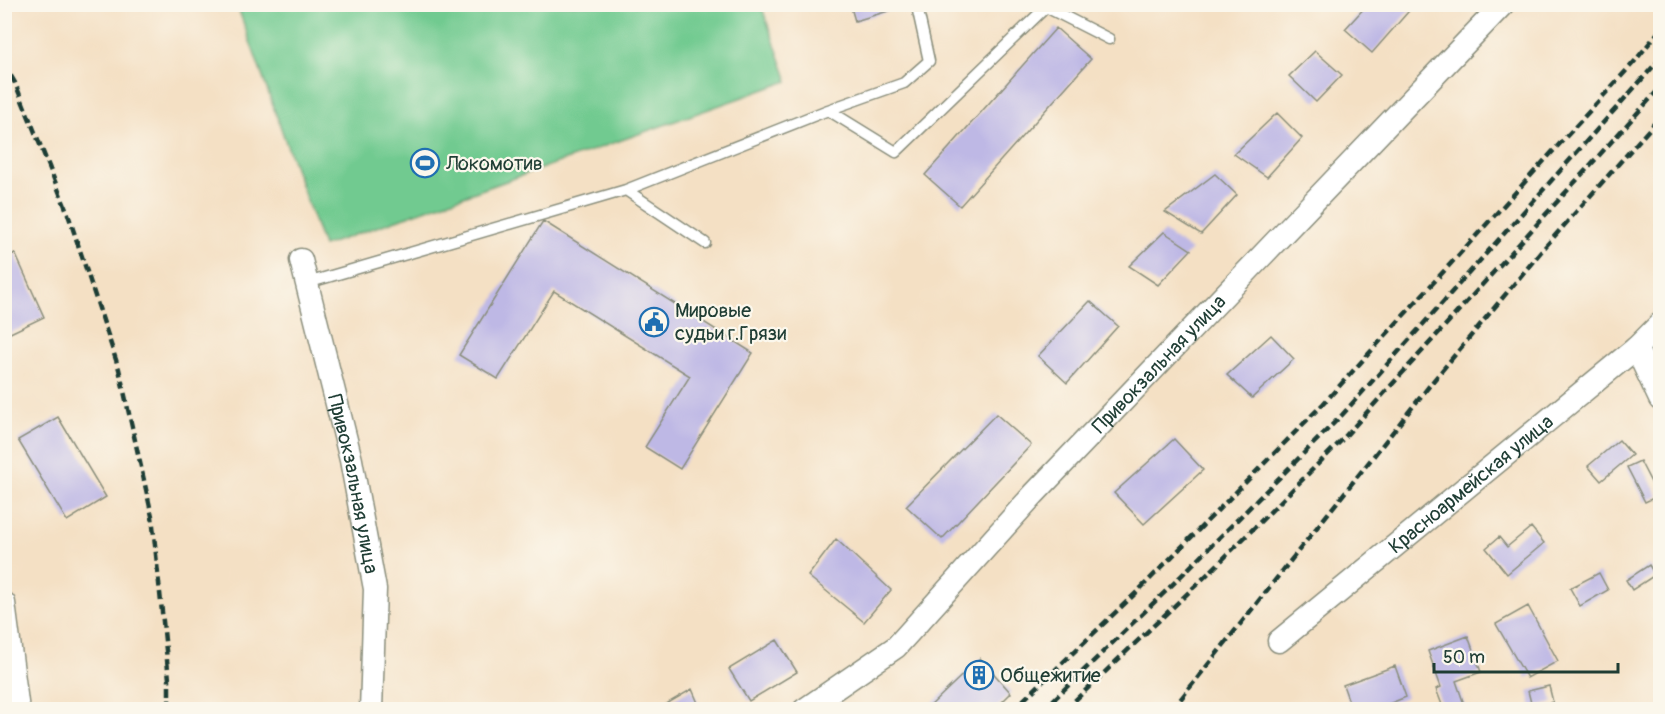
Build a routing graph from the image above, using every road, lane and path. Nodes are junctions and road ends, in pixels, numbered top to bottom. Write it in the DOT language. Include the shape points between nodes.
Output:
graph roads {
  1 [pos="915,4"];
  2 [pos="1503,4"];
  3 [pos="1109,39"];
  4 [pos="828,110"];
  5 [pos="626,190"];
  6 [pos="705,243"];
  7 [pos="301,260"];
  8 [pos="307,283"];
  9 [pos="1660,324"];
  10 [pos="1636,348"];
  11 [pos="1660,399"];
  12 [pos="4,603"];
  13 [pos="1280,641"];
  14 [pos="18,710"];
  15 [pos="371,710"];
  16 [pos="804,710"];
  1 -- 4 [label="lane" via="929,62 904,82"];
  2 -- 16 [label="street, Привокзальная улица" via="1034,494 896,647"];
  3 -- 4 [label="lane" via="1046,7 896,152"];
  4 -- 5 [label="lane"];
  5 -- 6 [label="lane"];
  5 -- 8 [label="lane"];
  7 -- 8 [label="street, Привокзальная улица"];
  8 -- 15 [label="street, Привокзальная улица" via="351,460 375,589"];
  9 -- 10 [label="street, Красноармейская улица"];
  10 -- 11 [label="street"];
  10 -- 13 [label="street, Красноармейская улица"];
  12 -- 14 [label="street"];
}
